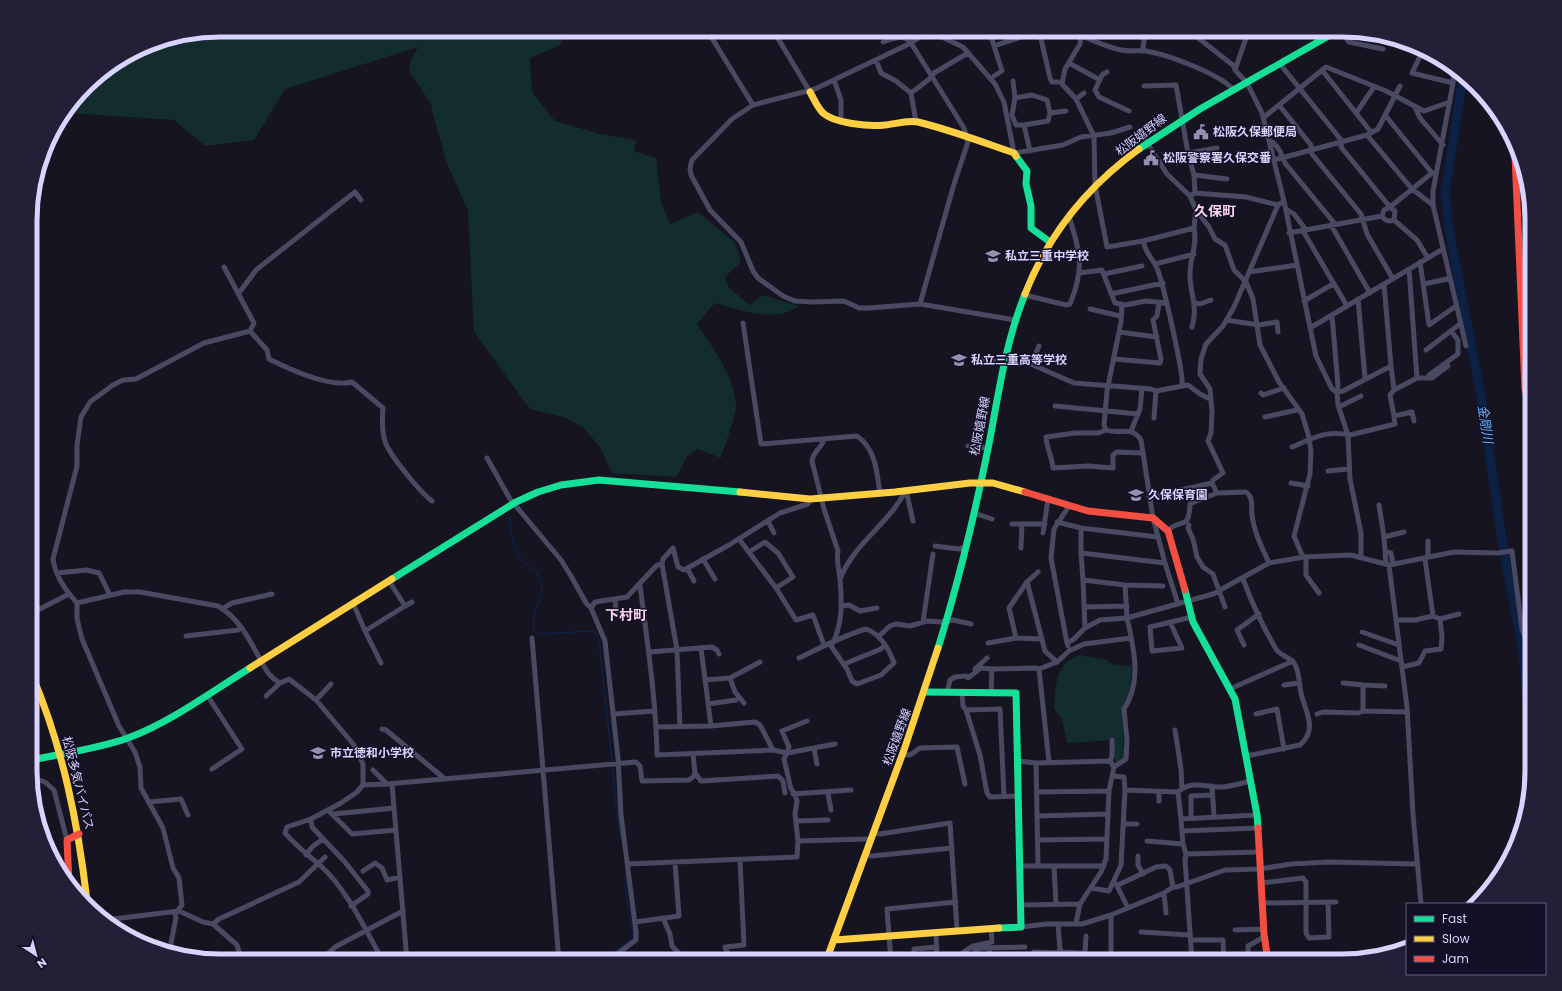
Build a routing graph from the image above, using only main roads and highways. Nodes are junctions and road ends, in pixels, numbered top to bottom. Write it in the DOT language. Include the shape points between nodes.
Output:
graph roads {
  1 [pos="1327,37"];
  2 [pos="810,92"];
  3 [pos="1515,162"];
  4 [pos="1050,242"];
  5 [pos="1525,368"];
  6 [pos="980,483"];
  7 [pos="37,686"];
  8 [pos="925,692"];
  9 [pos="61,754"];
  10 [pos="37,759"];
  11 [pos="79,834"];
  12 [pos="69,873"];
  13 [pos="86,895"];
  14 [pos="834,940"];
  15 [pos="829,954"];
  16 [pos="1267,954"];
  1 -- 4 [label="main road, 松阪嬉野線" via="1181,118 1146,142 1096,185"];
  2 -- 4 [label="main road" via="824,114 840,121 864,125 916,122 967,136 1014,153 1027,170 1026,184 1032,206 1031,228"];
  3 -- 5 [label="main road"];
  4 -- 6 [label="main road, 松阪嬉野線" via="1015,320 1003,363"];
  6 -- 8 [label="main road, 松阪嬉野線" via="947,621"];
  6 -- 9 [label="main road" via="821,498 599,480 563,484 529,495 514,503 168,719 128,738"];
  6 -- 16 [label="main road" via="1014,488 1088,510 1153,518 1168,531 1192,617 1235,699 1257,815"];
  7 -- 9 [label="main road, 松阪多気バイパス"];
  8 -- 14 [label="main road, 松阪嬉野線"];
  8 -- 14 [label="main road" via="1016,693 1021,927"];
  9 -- 10 [label="main road"];
  9 -- 11 [label="main road, 松阪多気バイパス"];
  11 -- 12 [label="main road" via="67,840"];
  11 -- 13 [label="main road, 松阪多気バイパス"];
  14 -- 15 [label="main road, 松阪嬉野線"];
}
